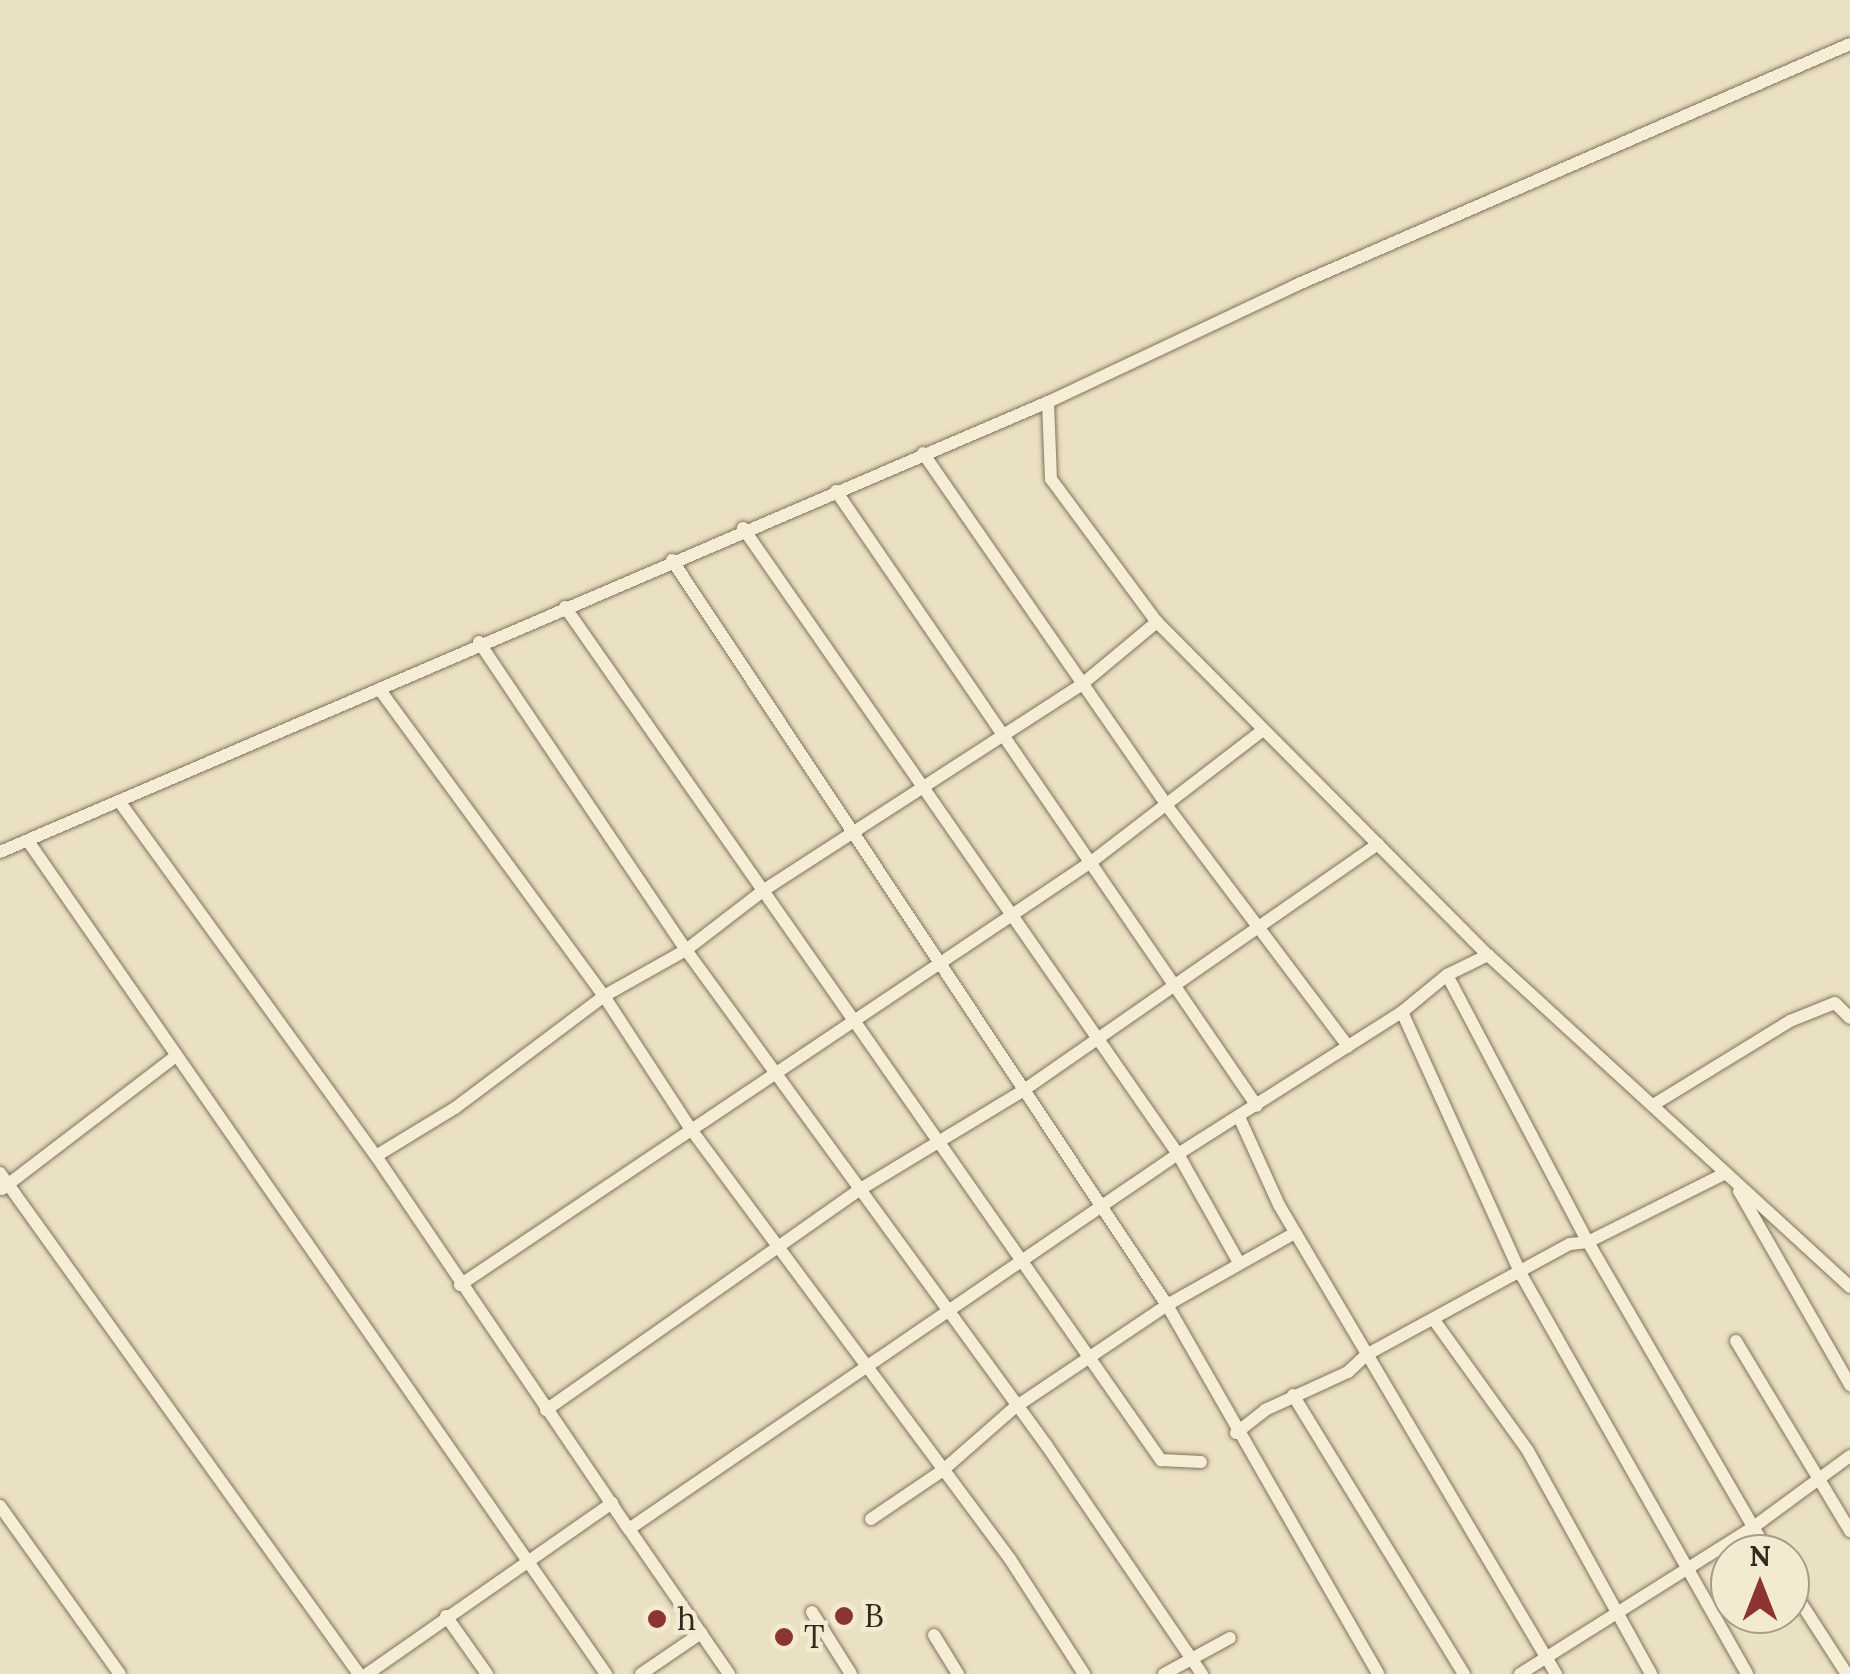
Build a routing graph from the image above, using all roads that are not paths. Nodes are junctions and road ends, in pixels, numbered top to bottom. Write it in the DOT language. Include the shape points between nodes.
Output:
graph roads {
  1 [pos="1850,44"];
  2 [pos="1048,402"];
  3 [pos="923,453"];
  4 [pos="836,492"];
  5 [pos="744,528"];
  6 [pos="672,560"];
  7 [pos="565,606"];
  8 [pos="1157,622"];
  9 [pos="479,642"];
  10 [pos="1081,684"];
  11 [pos="380,690"];
  12 [pos="1263,730"];
  13 [pos="1001,734"];
  14 [pos="924,788"];
  15 [pos="120,801"];
  16 [pos="1166,806"];
  17 [pos="857,830"];
  18 [pos="28,841"];
  19 [pos="1378,844"];
  20 [pos="0,852"];
  21 [pos="1090,862"];
  22 [pos="764,890"];
  23 [pos="1008,913"];
  24 [pos="1259,930"];
  25 [pos="686,950"];
  26 [pos="1488,955"];
  27 [pos="939,961"];
  28 [pos="1446,975"];
  29 [pos="1178,985"];
  30 [pos="604,996"];
  31 [pos="1402,1012"];
  32 [pos="854,1018"];
  33 [pos="1850,1018"];
  34 [pos="1098,1040"];
  35 [pos="1348,1046"];
  36 [pos="176,1056"];
  37 [pos="776,1074"];
  38 [pos="1024,1090"];
  39 [pos="1653,1105"];
  40 [pos="1257,1106"];
  41 [pos="1240,1118"];
  42 [pos="690,1128"];
  43 [pos="938,1140"];
  44 [pos="1178,1154"];
  45 [pos="376,1156"];
  46 [pos="0,1173"];
  47 [pos="1730,1176"];
  48 [pos="4,1188"];
  49 [pos="859,1190"];
  50 [pos="1104,1207"];
  51 [pos="1295,1233"];
  52 [pos="1588,1242"];
  53 [pos="781,1249"];
  54 [pos="1238,1261"];
  55 [pos="1022,1263"];
  56 [pos="1522,1276"];
  57 [pos="460,1285"];
  58 [pos="1850,1287"];
  59 [pos="1166,1305"];
  60 [pos="946,1314"];
  61 [pos="1434,1320"];
  62 [pos="1736,1341"];
  63 [pos="1366,1355"];
  64 [pos="1093,1361"];
  65 [pos="868,1368"];
  66 [pos="1850,1385"];
  67 [pos="1294,1395"];
  68 [pos="1014,1408"];
  69 [pos="546,1410"];
  70 [pos="1236,1433"];
  71 [pos="1850,1456"];
  72 [pos="1200,1462"];
  73 [pos="942,1471"];
  74 [pos="1818,1480"];
  75 [pos="612,1503"];
  76 [pos="0,1506"];
  77 [pos="871,1519"];
  78 [pos="629,1528"];
  79 [pos="1752,1528"];
  80 [pos="1850,1531"];
  81 [pos="1756,1534"];
  82 [pos="524,1561"];
  83 [pos="1691,1565"];
  84 [pos="1618,1610"];
  85 [pos="812,1612"];
  86 [pos="446,1616"];
  87 [pos="1810,1616"];
  88 [pos="702,1634"];
  89 [pos="934,1634"];
  90 [pos="1230,1638"];
  91 [pos="1546,1658"];
  92 [pos="1192,1660"];
  93 [pos="120,1674"];
  94 [pos="363,1674"];
  95 [pos="487,1674"];
  96 [pos="606,1674"];
  97 [pos="642,1674"];
  98 [pos="729,1674"];
  99 [pos="851,1674"];
  100 [pos="958,1674"];
  101 [pos="1084,1674"];
  102 [pos="1164,1674"];
  103 [pos="1202,1674"];
  104 [pos="1378,1674"];
  105 [pos="1464,1674"];
  106 [pos="1520,1674"];
  107 [pos="1556,1674"];
  108 [pos="1651,1674"];
  109 [pos="1748,1674"];
  110 [pos="1848,1674"];
  1 -- 2 [label="street" via="1294,286"];
  2 -- 3 [label="street"];
  2 -- 8 [label="street" via="1051,478"];
  3 -- 4 [label="street"];
  3 -- 10 [label="street"];
  4 -- 5 [label="street"];
  4 -- 13 [label="street"];
  5 -- 6 [label="street"];
  5 -- 14 [label="street"];
  6 -- 7 [label="street"];
  6 -- 17 [label="street"];
  7 -- 9 [label="street"];
  7 -- 22 [label="street"];
  8 -- 10 [label="street"];
  8 -- 12 [label="street"];
  9 -- 11 [label="street"];
  9 -- 25 [label="street"];
  10 -- 13 [label="street"];
  10 -- 16 [label="street"];
  11 -- 15 [label="street"];
  11 -- 30 [label="street"];
  12 -- 16 [label="street"];
  12 -- 19 [label="street"];
  13 -- 14 [label="street"];
  13 -- 21 [label="street"];
  14 -- 17 [label="street"];
  14 -- 23 [label="street"];
  15 -- 18 [label="street"];
  15 -- 45 [label="street"];
  16 -- 21 [label="street"];
  16 -- 24 [label="street"];
  17 -- 22 [label="street"];
  17 -- 27 [label="street"];
  18 -- 20 [label="street"];
  18 -- 36 [label="street"];
  19 -- 24 [label="street"];
  19 -- 26 [label="street"];
  21 -- 23 [label="street"];
  21 -- 29 [label="street"];
  22 -- 25 [label="street"];
  22 -- 32 [label="street"];
  23 -- 27 [label="street"];
  23 -- 34 [label="street"];
  24 -- 29 [label="street"];
  24 -- 35 [label="street"];
  25 -- 30 [label="street"];
  25 -- 37 [label="street"];
  26 -- 28 [label="street"];
  26 -- 39 [label="street"];
  27 -- 32 [label="street"];
  27 -- 38 [label="street"];
  28 -- 31 [label="street"];
  28 -- 52 [label="street"];
  29 -- 34 [label="street"];
  29 -- 40 [label="street"];
  30 -- 42 [label="street"];
  30 -- 45 [label="street" via="486,1086"];
  31 -- 35 [label="street"];
  31 -- 56 [label="street"];
  32 -- 37 [label="street"];
  32 -- 43 [label="street"];
  33 -- 39 [label="street" via="1835,1003 1790,1021"];
  34 -- 38 [label="street"];
  34 -- 44 [label="street"];
  35 -- 40 [label="street"];
  36 -- 48 [label="street"];
  36 -- 82 [label="street"];
  37 -- 42 [label="street"];
  37 -- 49 [label="street"];
  38 -- 43 [label="street"];
  38 -- 50 [label="street"];
  39 -- 47 [label="street"];
  40 -- 41 [label="street"];
  41 -- 44 [label="street"];
  41 -- 51 [label="street"];
  42 -- 53 [label="street"];
  42 -- 57 [label="street"];
  43 -- 49 [label="street"];
  43 -- 55 [label="street"];
  44 -- 50 [label="street"];
  44 -- 54 [label="street"];
  45 -- 57 [label="street"];
  46 -- 48 [label="street"];
  47 -- 52 [label="street"];
  47 -- 58 [label="street"];
  47 -- 66 [label="street"];
  48 -- 94 [label="street" via="104,1312"];
  49 -- 53 [label="street"];
  49 -- 60 [label="street"];
  50 -- 55 [label="street"];
  50 -- 59 [label="street"];
  51 -- 54 [label="street"];
  51 -- 63 [label="street"];
  52 -- 56 [label="street" via="1570,1244"];
  52 -- 79 [label="street"];
  53 -- 65 [label="street"];
  53 -- 69 [label="street"];
  54 -- 59 [label="street"];
  55 -- 60 [label="street"];
  55 -- 64 [label="street"];
  56 -- 61 [label="street"];
  56 -- 83 [label="street"];
  57 -- 69 [label="street"];
  59 -- 64 [label="street"];
  59 -- 70 [label="street"];
  60 -- 65 [label="street"];
  60 -- 68 [label="street"];
  61 -- 63 [label="street"];
  61 -- 84 [label="street" via="1528,1451"];
  62 -- 74 [label="street"];
  63 -- 67 [label="street" via="1348,1372"];
  63 -- 91 [label="street"];
  64 -- 68 [label="street"];
  64 -- 72 [label="street" via="1161,1460"];
  65 -- 73 [label="street"];
  65 -- 78 [label="street"];
  67 -- 70 [label="street"];
  67 -- 105 [label="street"];
  68 -- 73 [label="street"];
  68 -- 92 [label="street"];
  69 -- 75 [label="street"];
  70 -- 104 [label="street"];
  71 -- 74 [label="street"];
  73 -- 77 [label="street"];
  73 -- 101 [label="street"];
  74 -- 79 [label="street"];
  74 -- 80 [label="street"];
  75 -- 78 [label="street"];
  75 -- 82 [label="street"];
  76 -- 93 [label="street"];
  78 -- 88 [label="street"];
  79 -- 81 [label="street"];
  79 -- 83 [label="street"];
  82 -- 86 [label="street"];
  82 -- 96 [label="street"];
  83 -- 84 [label="street"];
  83 -- 109 [label="street"];
  84 -- 91 [label="street"];
  84 -- 108 [label="street"];
  85 -- 99 [label="street"];
  86 -- 94 [label="street"];
  86 -- 95 [label="street"];
  87 -- 110 [label="street"];
  88 -- 97 [label="street"];
  88 -- 98 [label="street"];
  89 -- 100 [label="street"];
  90 -- 92 [label="street"];
  91 -- 106 [label="street"];
  91 -- 107 [label="street"];
  92 -- 102 [label="street"];
  92 -- 103 [label="street"];
}
